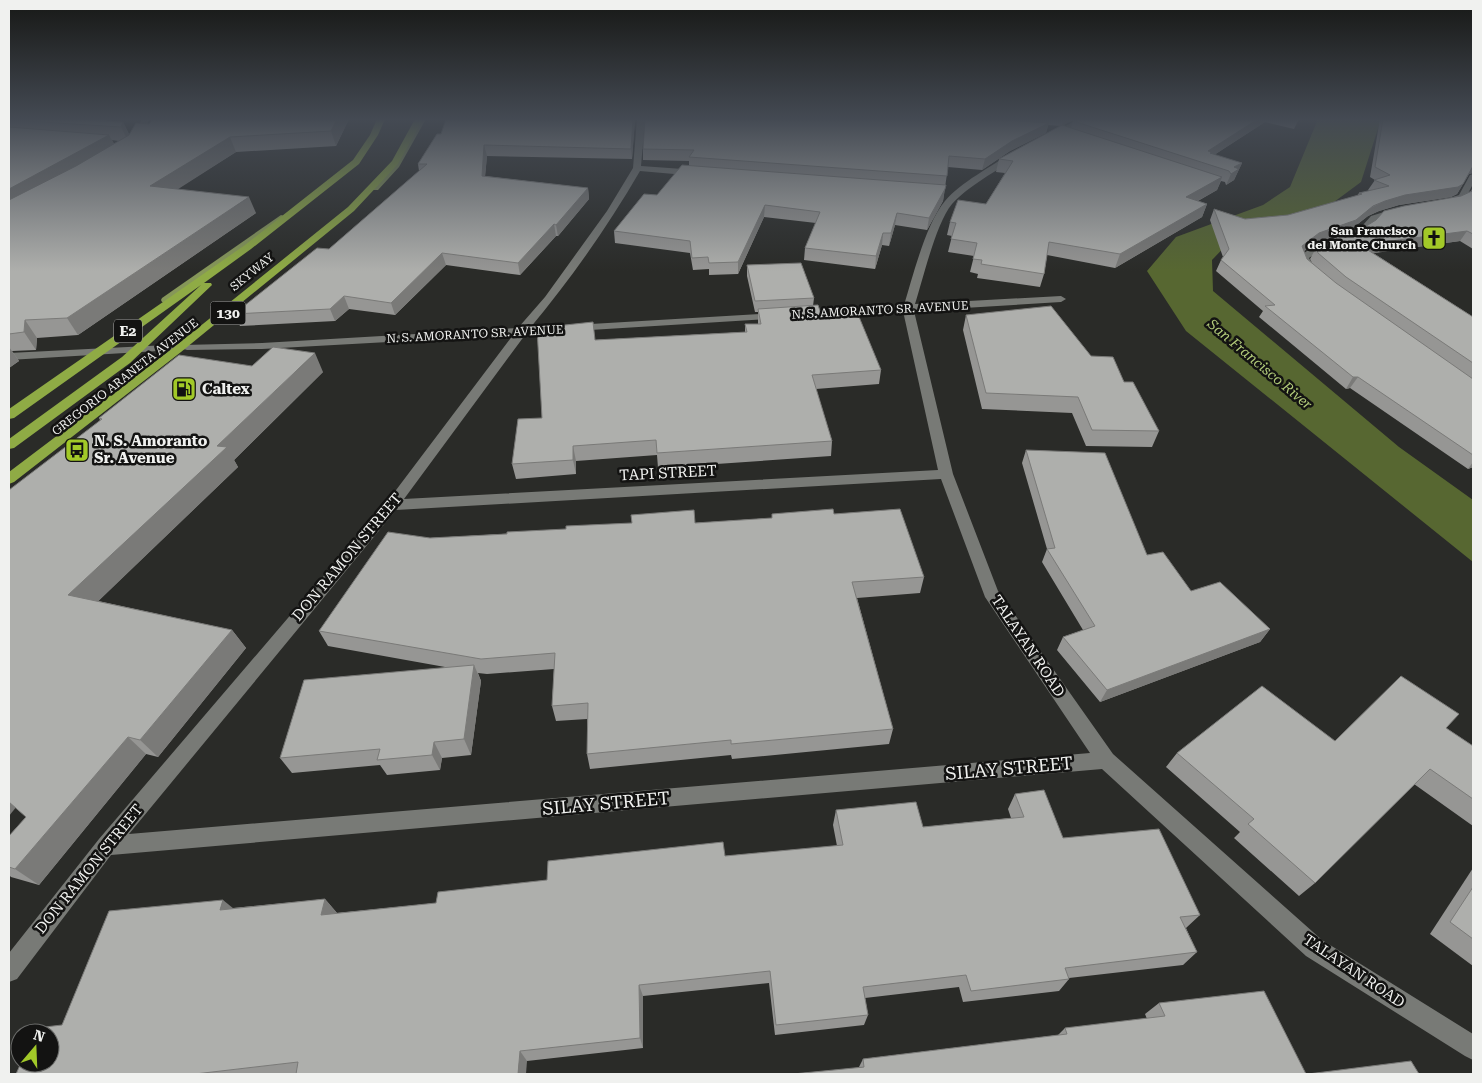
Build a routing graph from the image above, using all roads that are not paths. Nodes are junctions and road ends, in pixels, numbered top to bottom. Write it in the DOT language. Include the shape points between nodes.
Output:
graph roads {
  1 [pos="342,170"];
  2 [pos="346,170"];
  3 [pos="388,170"];
  4 [pos="393,170"];
  5 [pos="636,170"];
  6 [pos="658,170"];
  7 [pos="990,170"];
  8 [pos="704,173"];
  9 [pos="1473,177"];
  10 [pos="1435,204"];
  11 [pos="1406,209"];
  12 [pos="248,247"];
  13 [pos="1318,277"];
  14 [pos="1062,299"];
  15 [pos="908,308"];
  16 [pos="562,329"];
  17 [pos="542,330"];
  18 [pos="522,331"];
  19 [pos="187,347"];
  20 [pos="93,352"];
  21 [pos="9,357"];
  22 [pos="9,411"];
  23 [pos="9,415"];
  24 [pos="9,445"];
  25 [pos="946,474"];
  26 [pos="9,479"];
  27 [pos="9,484"];
  28 [pos="392,505"];
  29 [pos="1106,760"];
  30 [pos="106,846"];
  31 [pos="9,971"];
  32 [pos="1473,1048"];
  1 -- 20 [label="main road" via="308,198"];
  2 -- 12 [label="highway, SKYWAY / E2"];
  3 -- 26 [label="highway, SKYWAY" via="351,209 177,350"];
  4 -- 19 [label="main road, GREGORIO ARANETA AVENUE / 130" via="354,210"];
  5 -- 18 [label="street, DON RAMON STREET" via="612,212"];
  6 -- 8 [label="street"];
  7 -- 15 [label="street" via="954,192 937,221"];
  9 -- 10 [label="street" via="1462,196 1454,201"];
  11 -- 13 [label="street" via="1374,218 1353,235 1303,257"];
  12 -- 23 [label="highway, SKYWAY / E2"];
  12 -- 24 [label="highway" via="126,360"];
  14 -- 15 [label="street, N. S. AMORANTO SR. AVENUE"];
  15 -- 16 [label="street, N. S. AMORANTO SR. AVENUE"];
  15 -- 25 [label="street, TALAYAN ROAD"];
  17 -- 18 [label="street, N. S. AMORANTO SR. AVENUE"];
  18 -- 19 [label="street, N. S. AMORANTO SR. AVENUE" via="262,346"];
  18 -- 28 [label="street, DON RAMON STREET"];
  19 -- 20 [label="street, N. S. AMORANTO SR. AVENUE"];
  19 -- 27 [label="main road, GREGORIO ARANETA AVENUE / 130"];
  20 -- 21 [label="street, N. S. AMORANTO SR. AVENUE"];
  20 -- 22 [label="main road"];
  25 -- 28 [label="street, TAPI STREET"];
  25 -- 29 [label="street, TALAYAN ROAD" via="991,593"];
  28 -- 30 [label="street, DON RAMON STREET"];
  29 -- 30 [label="street, SILAY STREET"];
  29 -- 32 [label="street, TALAYAN ROAD" via="1314,948"];
  30 -- 31 [label="street, DON RAMON STREET"];
}
